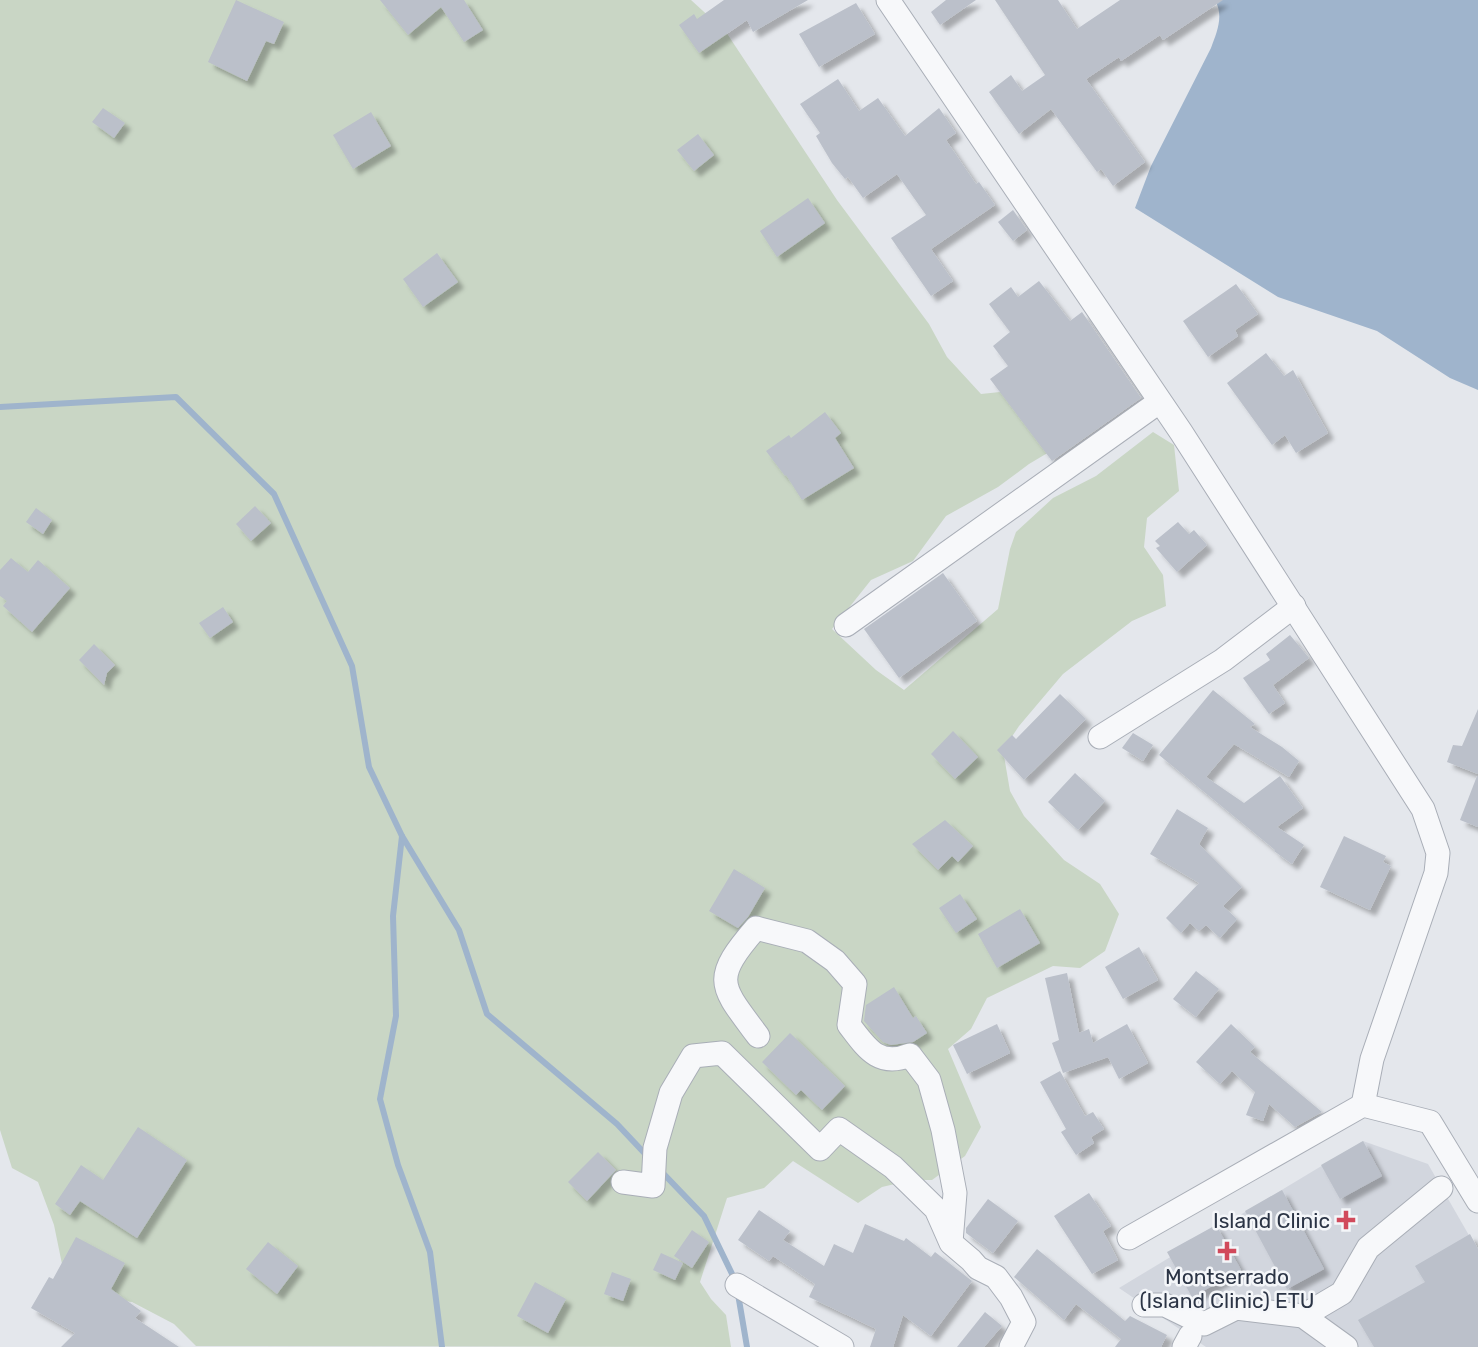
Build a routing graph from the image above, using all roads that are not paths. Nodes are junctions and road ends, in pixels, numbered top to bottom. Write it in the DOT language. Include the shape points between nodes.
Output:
graph roads {
  1 [pos="888,0"];
  2 [pos="1159,402"];
  3 [pos="1294,606"];
  4 [pos="846,625"];
  5 [pos="1100,737"];
  6 [pos="758,1035"];
  7 [pos="1363,1105"];
  8 [pos="623,1182"];
  9 [pos="1441,1188"];
  10 [pos="1478,1201"];
  11 [pos="1129,1238"];
  12 [pos="951,1243"];
  13 [pos="737,1285"];
  14 [pos="1144,1305"];
  15 [pos="1303,1316"];
  16 [pos="842,1347"];
  17 [pos="1011,1347"];
  18 [pos="1346,1347"];
  1 -- 2 [label="street"];
  2 -- 3 [label="street"];
  2 -- 4 [label="street"];
  3 -- 5 [label="street" via="1223,660"];
  3 -- 7 [label="street" via="1423,808 1438,853 1436,873 1372,1059"];
  6 -- 12 [label="street" via="729,997 724,981 733,954 756,928 807,942 835,961 855,984 849,1026 873,1055 891,1060 910,1055 929,1080 955,1193"];
  7 -- 10 [label="street" via="1430,1122"];
  7 -- 11 [label="street"];
  8 -- 12 [label="street" via="653,1186 655,1147 671,1093 693,1056 722,1053 820,1149 839,1129 893,1167 936,1209"];
  9 -- 15 [label="street" via="1368,1248 1342,1293"];
  12 -- 17 [label="street" via="978,1268 996,1277 1014,1301 1024,1322"];
  13 -- 16 [label="street"];
  14 -- 15 [label="street" via="1165,1305 1204,1324 1236,1308"];
  15 -- 18 [label="street"];
}
